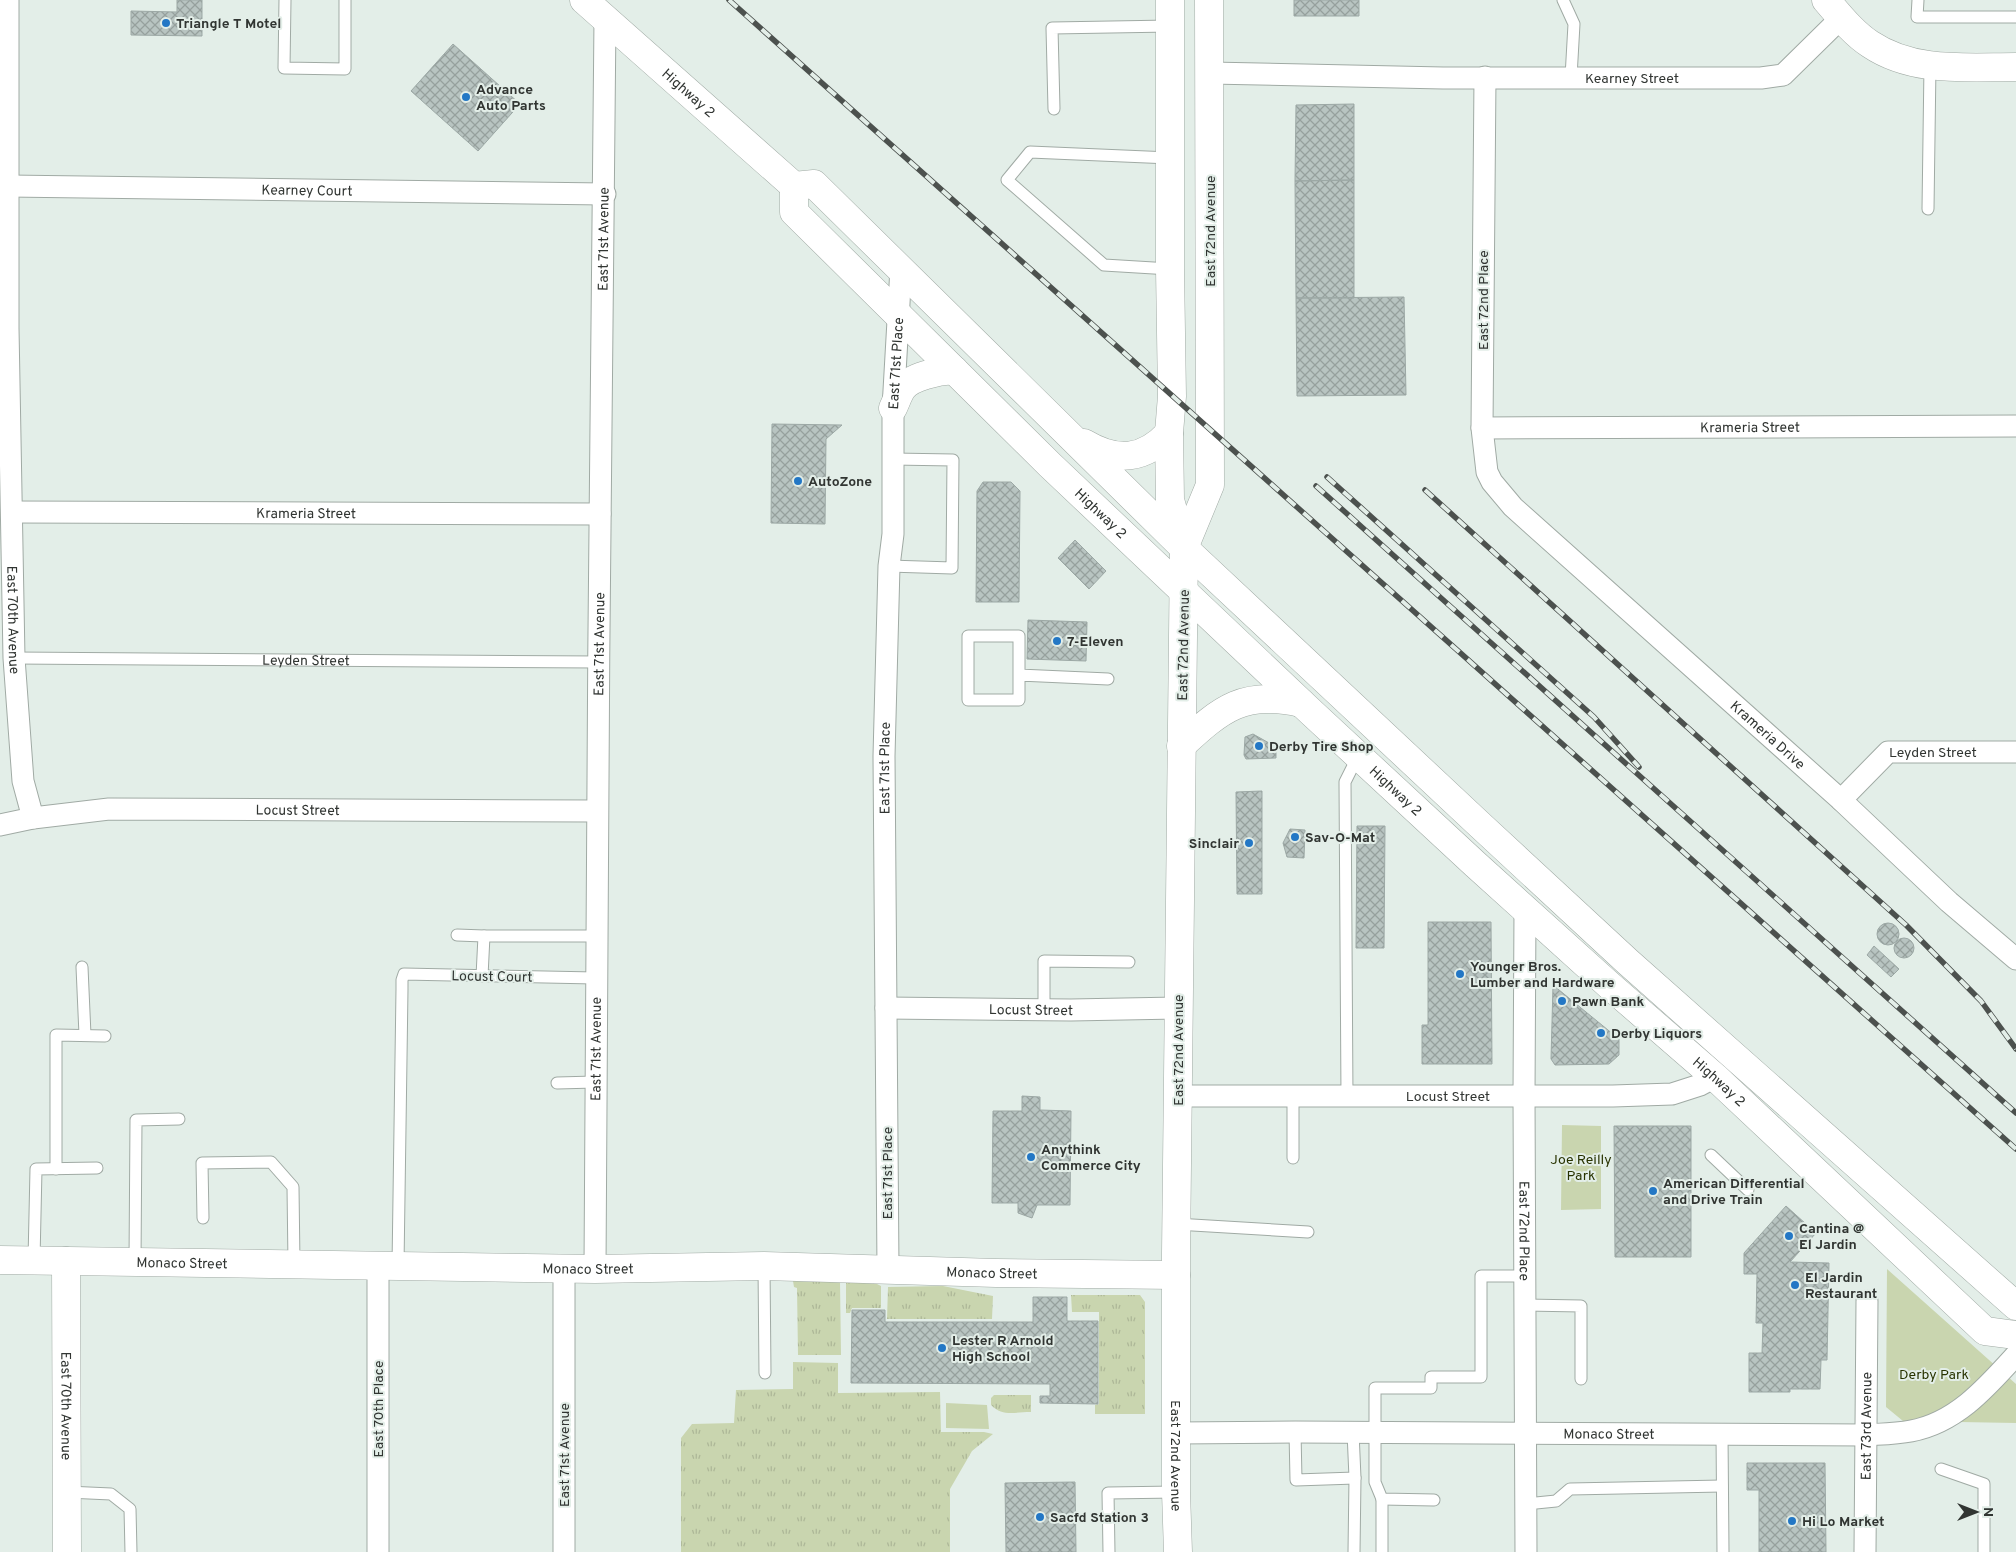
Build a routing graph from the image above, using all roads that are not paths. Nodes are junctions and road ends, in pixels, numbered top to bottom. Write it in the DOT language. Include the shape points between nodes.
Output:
graph roads {
  1 [pos="8,0"];
  2 [pos="285,0"];
  3 [pos="345,0"];
  4 [pos="584,0"];
  5 [pos="1209,0"];
  6 [pos="1563,0"];
  7 [pos="1918,0"];
  8 [pos="1834,9"];
  9 [pos="1170,13"];
  10 [pos="2016,17"];
  11 [pos="605,19"];
  12 [pos="4,50"];
  13 [pos="1930,65"];
  14 [pos="2016,67"];
  15 [pos="1210,73"];
  16 [pos="1484,77"];
  17 [pos="1571,77"];
  18 [pos="1054,109"];
  19 [pos="1170,158"];
  20 [pos="8,186"];
  21 [pos="794,186"];
  22 [pos="605,194"];
  23 [pos="1928,209"];
  24 [pos="901,268"];
  25 [pos="1170,269"];
  26 [pos="897,313"];
  27 [pos="4,328"];
  28 [pos="954,370"];
  29 [pos="893,408"];
  30 [pos="2016,426"];
  31 [pos="1482,428"];
  32 [pos="1067,433"];
  33 [pos="1170,433"];
  34 [pos="893,459"];
  35 [pos="12,512"];
  36 [pos="1518,512"];
  37 [pos="600,514"];
  38 [pos="1184,548"];
  39 [pos="889,576"];
  40 [pos="6,581"];
  41 [pos="1184,590"];
  42 [pos="14,658"];
  43 [pos="598,662"];
  44 [pos="1019,675"];
  45 [pos="1108,679"];
  46 [pos="1301,703"];
  47 [pos="1181,746"];
  48 [pos="2016,752"];
  49 [pos="1358,756"];
  50 [pos="1841,800"];
  51 [pos="597,811"];
  52 [pos="33,818"];
  53 [pos="0,825"];
  54 [pos="1525,910"];
  55 [pos="457,935"];
  56 [pos="484,936"];
  57 [pos="596,936"];
  58 [pos="2016,958"];
  59 [pos="1129,962"];
  60 [pos="82,967"];
  61 [pos="482,976"];
  62 [pos="595,978"];
  63 [pos="402,989"];
  64 [pos="886,1008"];
  65 [pos="1177,1008"];
  66 [pos="1044,1009"];
  67 [pos="85,1035"];
  68 [pos="105,1036"];
  69 [pos="1715,1077"];
  70 [pos="595,1082"];
  71 [pos="556,1083"];
  72 [pos="1178,1096"];
  73 [pos="1293,1096"];
  74 [pos="1347,1096"];
  75 [pos="1524,1096"];
  76 [pos="178,1120"];
  77 [pos="1711,1155"];
  78 [pos="1293,1158"];
  79 [pos="56,1168"];
  80 [pos="97,1168"];
  81 [pos="1748,1190"];
  82 [pos="203,1218"];
  83 [pos="1176,1224"];
  84 [pos="1308,1232"];
  85 [pos="0,1260"];
  86 [pos="34,1260"];
  87 [pos="66,1261"];
  88 [pos="135,1262"];
  89 [pos="294,1264"];
  90 [pos="388,1266"];
  91 [pos="764,1266"];
  92 [pos="564,1268"];
  93 [pos="888,1268"];
  94 [pos="595,1269"];
  95 [pos="1176,1275"];
  96 [pos="1525,1276"];
  97 [pos="1867,1300"];
  98 [pos="1525,1305"];
  99 [pos="2016,1306"];
  100 [pos="2016,1335"];
  101 [pos="2016,1355"];
  102 [pos="765,1372"];
  103 [pos="1581,1379"];
  104 [pos="1295,1432"];
  105 [pos="1353,1432"];
  106 [pos="1375,1432"];
  107 [pos="1177,1433"];
  108 [pos="1526,1434"];
  109 [pos="1722,1434"];
  110 [pos="1865,1435"];
  111 [pos="1941,1469"];
  112 [pos="1354,1478"];
  113 [pos="1722,1486"];
  114 [pos="67,1492"];
  115 [pos="1176,1492"];
  116 [pos="1382,1500"];
  117 [pos="1434,1500"];
  118 [pos="1526,1504"];
  119 [pos="67,1552"];
  120 [pos="131,1552"];
  121 [pos="378,1552"];
  122 [pos="564,1552"];
  123 [pos="1109,1552"];
  124 [pos="1178,1552"];
  125 [pos="1354,1552"];
  126 [pos="1382,1552"];
  127 [pos="1526,1552"];
  128 [pos="1722,1552"];
  129 [pos="1865,1552"];
  130 [pos="1984,1552"];
  1 -- 12 [label="street, East 70th Avenue"];
  2 -- 3 [label="lane" via="284,68 345,70"];
  4 -- 11 [label="main road, Highway 2"];
  5 -- 15 [label="main road, East 72nd Avenue"];
  6 -- 17 [label="lane" via="1574,24"];
  7 -- 10 [label="lane" via="1917,17"];
  8 -- 13 [label="main road, Kearney Street" via="1868,43 1896,58"];
  8 -- 17 [label="street, Kearney Street" via="1783,75 1761,78"];
  9 -- 18 [label="lane" via="1052,28"];
  9 -- 19 [label="main road, East 72nd Avenue"];
  11 -- 21 [label="main road, Highway 2"];
  11 -- 22 [label="street, East 71st Avenue"];
  12 -- 20 [label="street, East 70th Avenue"];
  13 -- 14 [label="main road, Kearney Street"];
  13 -- 23 [label="lane"];
  15 -- 16 [label="street, Kearney Street"];
  15 -- 38 [label="main road, East 72nd Avenue" via="1210,485"];
  16 -- 17 [label="street, Kearney Street"];
  16 -- 31 [label="street, East 72nd Place"];
  19 -- 25 [label="main road, East 72nd Avenue"];
  19 -- 25 [label="lane" via="1030,152 1007,180 1104,265"];
  20 -- 22 [label="street, Kearney Court"];
  20 -- 27 [label="street, East 70th Avenue"];
  21 -- 24 [label="main road, Highway 2" via="814,184"];
  21 -- 26 [label="main road, Highway 2" via="794,212"];
  22 -- 37 [label="street, East 71st Avenue"];
  24 -- 26 [label="street, East 71st Place"];
  24 -- 32 [label="main road, Highway 2"];
  25 -- 33 [label="main road, East 72nd Avenue"];
  26 -- 28 [label="main road, Highway 2"];
  26 -- 29 [label="street, East 71st Place"];
  27 -- 35 [label="street, East 70th Avenue"];
  28 -- 29 [label="main road" via="923,376 903,388"];
  28 -- 41 [label="main road, Highway 2"];
  29 -- 34 [label="street, East 71st Place"];
  30 -- 31 [label="street, Krameria Street"];
  31 -- 36 [label="street, East 72nd Place" via="1487,472"];
  32 -- 33 [label="main road" via="1097,451 1122,456 1147,451"];
  32 -- 38 [label="main road, Highway 2"];
  33 -- 38 [label="main road, East 72nd Avenue" via="1170,500"];
  34 -- 39 [label="street, East 71st Place" via="893,534"];
  34 -- 39 [label="lane" via="953,460 952,568"];
  35 -- 37 [label="street, Krameria Street"];
  35 -- 40 [label="street, East 70th Avenue"];
  36 -- 50 [label="street, Krameria Drive"];
  37 -- 43 [label="street, East 71st Avenue"];
  38 -- 41 [label="main road, East 72nd Avenue"];
  38 -- 99 [label="main road, Highway 2" via="1628,962"];
  39 -- 64 [label="street, East 71st Place" via="884,756"];
  40 -- 42 [label="street, East 70th Avenue"];
  41 -- 46 [label="main road, Highway 2"];
  41 -- 47 [label="main road, East 72nd Avenue"];
  42 -- 43 [label="lane, Leyden Street"];
  42 -- 52 [label="street, East 70th Avenue" via="23,781"];
  43 -- 51 [label="street, East 71st Avenue"];
  44 -- 44 [label="lane" via="1019,636 968,636 968,700 1019,700"];
  44 -- 45 [label="lane"];
  46 -- 47 [label="main road" via="1275,698 1246,700 1207,722"];
  46 -- 49 [label="main road, Highway 2"];
  47 -- 65 [label="main road, East 72nd Avenue"];
  48 -- 50 [label="street, Leyden Street" via="1888,752"];
  49 -- 54 [label="main road, Highway 2"];
  49 -- 74 [label="lane" via="1345,782"];
  50 -- 58 [label="street, Krameria Drive" via="1949,902"];
  51 -- 52 [label="street, Locust Street" via="109,809"];
  51 -- 57 [label="street, East 71st Avenue"];
  52 -- 53 [label="street, Locust Street"];
  54 -- 69 [label="main road, Highway 2"];
  54 -- 75 [label="street, East 72nd Place"];
  55 -- 56 [label="lane"];
  56 -- 57 [label="lane"];
  56 -- 61 [label="lane"];
  57 -- 62 [label="street, East 71st Avenue"];
  59 -- 66 [label="lane" via="1044,961"];
  60 -- 67 [label="lane"];
  61 -- 62 [label="lane, Locust Court"];
  61 -- 63 [label="lane, Locust Court" via="404,974"];
  62 -- 70 [label="street, East 71st Avenue"];
  63 -- 90 [label="lane, East 70th Place"];
  64 -- 66 [label="street, Locust Street"];
  64 -- 93 [label="street, East 71st Place"];
  65 -- 66 [label="street, Locust Street"];
  65 -- 72 [label="main road, East 72nd Avenue"];
  67 -- 68 [label="lane"];
  67 -- 79 [label="lane" via="56,1035"];
  69 -- 75 [label="street, Locust Street" via="1672,1094"];
  69 -- 100 [label="main road, Highway 2" via="1985,1330"];
  70 -- 71 [label="lane"];
  70 -- 94 [label="street, East 71st Avenue"];
  72 -- 73 [label="street, Locust Street"];
  72 -- 83 [label="main road, East 72nd Avenue"];
  73 -- 74 [label="street, Locust Street"];
  73 -- 78 [label="lane"];
  74 -- 75 [label="street, Locust Street"];
  75 -- 96 [label="street, East 72nd Place"];
  76 -- 88 [label="lane" via="136,1120"];
  77 -- 81 [label="lane"];
  79 -- 80 [label="lane"];
  79 -- 86 [label="lane" via="36,1169"];
  82 -- 89 [label="lane" via="202,1164 271,1162 293,1187"];
  83 -- 84 [label="lane"];
  83 -- 95 [label="main road, East 72nd Avenue"];
  85 -- 86 [label="main road, Monaco Street"];
  86 -- 87 [label="main road, Monaco Street"];
  87 -- 88 [label="main road, Monaco Street"];
  87 -- 114 [label="main road, East 70th Avenue"];
  88 -- 89 [label="main road, Monaco Street"];
  89 -- 90 [label="main road, Monaco Street"];
  90 -- 92 [label="main road, Monaco Street"];
  90 -- 121 [label="street, East 70th Place"];
  91 -- 93 [label="main road, Monaco Street"];
  91 -- 94 [label="main road, Monaco Street"];
  91 -- 102 [label="lane"];
  92 -- 94 [label="main road, Monaco Street"];
  92 -- 122 [label="street, East 71st Avenue"];
  93 -- 95 [label="main road, Monaco Street"];
  95 -- 107 [label="main road, East 72nd Avenue"];
  96 -- 98 [label="street, East 72nd Place"];
  96 -- 106 [label="lane" via="1481,1276 1481,1377 1431,1377 1431,1388 1375,1388"];
  97 -- 110 [label="street, East 73rd Avenue"];
  98 -- 103 [label="lane" via="1581,1306"];
  98 -- 108 [label="street, East 72nd Place"];
  101 -- 110 [label="street, Monaco Street" via="1974,1399 1942,1420 1912,1431"];
  104 -- 105 [label="street, Monaco Street"];
  104 -- 107 [label="street, Monaco Street"];
  104 -- 112 [label="lane" via="1296,1480"];
  105 -- 106 [label="street, Monaco Street"];
  105 -- 112 [label="lane"];
  106 -- 108 [label="street, Monaco Street"];
  106 -- 116 [label="lane" via="1375,1482"];
  107 -- 115 [label="main road, East 72nd Avenue"];
  108 -- 109 [label="street, Monaco Street"];
  108 -- 118 [label="street, East 72nd Place"];
  109 -- 110 [label="street, Monaco Street"];
  109 -- 113 [label="lane"];
  110 -- 129 [label="street, East 73rd Avenue"];
  111 -- 130 [label="lane" via="1984,1484"];
  112 -- 125 [label="lane"];
  113 -- 118 [label="lane" via="1570,1489 1556,1502"];
  113 -- 128 [label="lane"];
  114 -- 119 [label="main road, East 70th Avenue"];
  114 -- 120 [label="lane" via="110,1494 130,1509"];
  115 -- 123 [label="lane" via="1108,1493"];
  115 -- 124 [label="main road, East 72nd Avenue"];
  116 -- 117 [label="lane"];
  116 -- 126 [label="lane"];
  118 -- 127 [label="street, East 72nd Place"];
}
